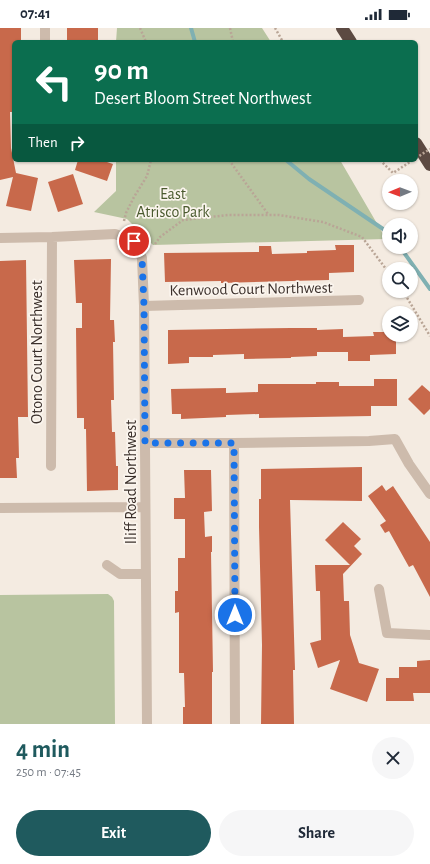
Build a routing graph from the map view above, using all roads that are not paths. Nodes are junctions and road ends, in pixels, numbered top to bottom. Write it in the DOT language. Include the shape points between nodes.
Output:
graph roads {
  1 [pos="45,28"];
  2 [pos="342,28"];
  3 [pos="45,40"];
  4 [pos="350,40"];
  5 [pos="418,146"];
  6 [pos="430,165"];
  7 [pos="52,237"];
  8 [pos="0,238"];
  9 [pos="359,300"];
  10 [pos="144,306"];
  11 [pos="145,443"];
  12 [pos="234,443"];
  13 [pos="51,466"];
  14 [pos="430,494"];
  15 [pos="145,507"];
  16 [pos="0,508"];
  17 [pos="107,565"];
  18 [pos="145,574"];
  19 [pos="379,589"];
  20 [pos="430,635"];
  21 [pos="147,724"];
  22 [pos="235,724"];
  1 -- 3 [label="street"];
  2 -- 4 [label="highway"];
  5 -- 6 [label="highway"];
  7 -- 8 [label="street"];
  7 -- 10 [label="street, Iliff Road Northwest" via="115,234 134,241 142,258"];
  7 -- 13 [label="street, Otono Court Northwest"];
  9 -- 10 [label="street, Kenwood Court Northwest"];
  10 -- 11 [label="street, Iliff Road Northwest"];
  11 -- 12 [label="street"];
  11 -- 15 [label="street, Iliff Road Northwest"];
  12 -- 14 [label="street" via="369,441 395,438"];
  12 -- 22 [label="street"];
  15 -- 16 [label="street"];
  15 -- 18 [label="street, Iliff Road Northwest"];
  17 -- 18 [label="street" via="120,574"];
  18 -- 21 [label="street, Iliff Road Northwest"];
  19 -- 20 [label="street" via="387,633"];
}
